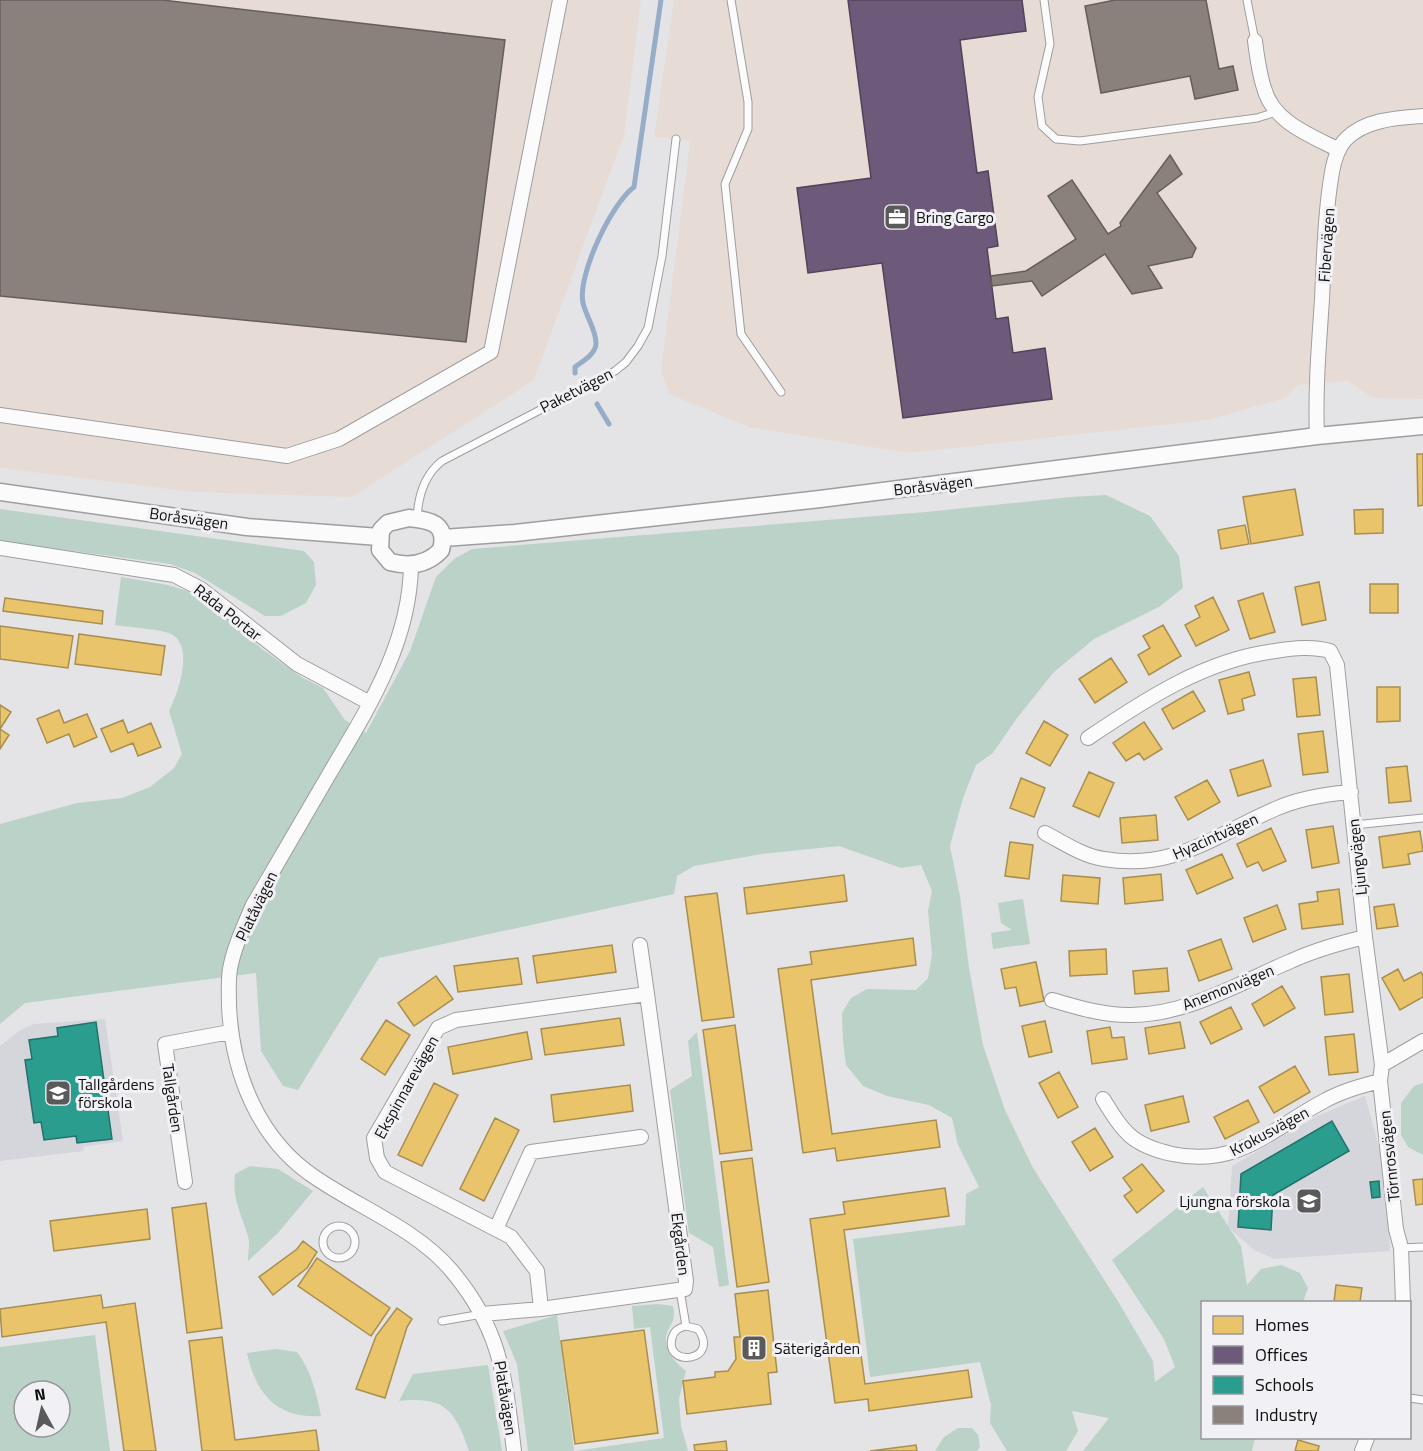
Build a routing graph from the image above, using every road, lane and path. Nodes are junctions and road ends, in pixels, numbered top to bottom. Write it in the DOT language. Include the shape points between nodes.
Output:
graph roads {
  1 [pos="560,0"];
  2 [pos="732,0"];
  3 [pos="1044,0"];
  4 [pos="1247,0"];
  5 [pos="1255,41"];
  6 [pos="1277,111"];
  7 [pos="1423,116"];
  8 [pos="676,140"];
  9 [pos="1339,150"];
  10 [pos="781,392"];
  11 [pos="0,415"];
  12 [pos="1423,426"];
  13 [pos="1317,436"];
  14 [pos="0,492"];
  15 [pos="417,519"];
  16 [pos="379,537"];
  17 [pos="443,538"];
  18 [pos="0,548"];
  19 [pos="411,565"];
  20 [pos="370,703"];
  21 [pos="1089,738"];
  22 [pos="1351,792"];
  23 [pos="1423,818"];
  24 [pos="1354,825"];
  25 [pos="1045,833"];
  26 [pos="1365,937"];
  27 [pos="640,945"];
  28 [pos="647,994"];
  29 [pos="1052,1000"];
  30 [pos="230,1032"];
  31 [pos="1423,1041"];
  32 [pos="1382,1065"];
  33 [pos="1380,1082"];
  34 [pos="1104,1099"];
  35 [pos="641,1137"];
  36 [pos="185,1182"];
  37 [pos="496,1229"];
  38 [pos="1423,1247"];
  39 [pos="1401,1248"];
  40 [pos="331,1257"];
  41 [pos="680,1290"];
  42 [pos="1403,1301"];
  43 [pos="541,1309"];
  44 [pos="482,1314"];
  45 [pos="442,1321"];
  46 [pos="686,1326"];
  47 [pos="514,1451"];
  1 -- 11 [label="street" via="492,352 339,439 287,456"];
  2 -- 10 [label="lane" via="748,102 748,129 725,184 741,334"];
  3 -- 6 [label="lane" via="1050,44 1038,98 1042,126 1056,139 1080,141 1147,134"];
  4 -- 5 [label="lane"];
  5 -- 6 [label="street" via="1264,90"];
  6 -- 9 [label="street" via="1287,122"];
  7 -- 9 [label="street" via="1367,125 1346,138"];
  8 -- 15 [label="lane, Paketvägen" via="662,256 648,328 638,346 615,371 442,460 424,483"];
  9 -- 13 [label="street, Fibervägen" via="1330,189 1324,259"];
  12 -- 13 [label="street, Boråsvägen"];
  13 -- 17 [label="street, Boråsvägen" via="820,499"];
  14 -- 16 [label="street, Boråsvägen" via="247,526"];
  15 -- 16 [label="street" via="388,523"];
  15 -- 17 [label="street" via="434,523"];
  16 -- 19 [label="street" via="383,556 390,562"];
  17 -- 19 [label="street" via="436,556"];
  18 -- 20 [label="street, Råda Portar" via="174,575 201,589 297,664"];
  19 -- 20 [label="street, Platåvägen" via="405,615 392,660"];
  20 -- 30 [label="street, Platåvägen" via="253,905 240,935 230,970"];
  21 -- 22 [label="street, Ljungvägen" via="1150,698 1208,668 1273,651 1317,647 1330,651 1337,665"];
  22 -- 24 [label="street, Ljungvägen"];
  22 -- 25 [label="street, Hyacintvägen" via="1294,802 1184,854 1158,860 1102,859"];
  23 -- 24 [label="lane"];
  24 -- 26 [label="street, Ljungvägen"];
  26 -- 29 [label="street, Anemonvägen" via="1294,960 1196,1003 1156,1013 1096,1012"];
  26 -- 32 [label="street, Ljungvägen"];
  27 -- 28 [label="street"];
  28 -- 37 [label="street, Ekspinnarevägen" via="456,1020 438,1028 374,1138 377,1158 385,1172"];
  28 -- 41 [label="street, Ekgården" via="686,1281 685,1289"];
  30 -- 36 [label="street, Tallgården" via="165,1044"];
  30 -- 44 [label="street, Platåvägen" via="249,1099 280,1145 314,1177 434,1253"];
  31 -- 32 [label="street"];
  32 -- 33 [label="street, Törnrosvägen"];
  33 -- 34 [label="street, Krokusvägen" via="1355,1087 1324,1101 1237,1152 1204,1158 1144,1146 1121,1127"];
  33 -- 39 [label="street, Törnrosvägen"];
  35 -- 37 [label="street" via="531,1152"];
  37 -- 43 [label="street, Ekspinnarevägen" via="512,1237 537,1271"];
  38 -- 39 [label="lane"];
  39 -- 42 [label="street, Törnrosvägen"];
  40 -- 40 [label="lane" via="345,1257 355,1245 353,1235 345,1227 334,1227 325,1233 322,1244"];
  41 -- 43 [label="street, Ekgården"];
  41 -- 46 [label="lane"];
  43 -- 44 [label="street, Ekgården"];
  44 -- 45 [label="lane"];
  44 -- 47 [label="street, Platåvägen" via="502,1365"];
  46 -- 46 [label="lane" via="698,1329 704,1341 703,1348 690,1358 680,1357 671,1346 674,1332"];
}
